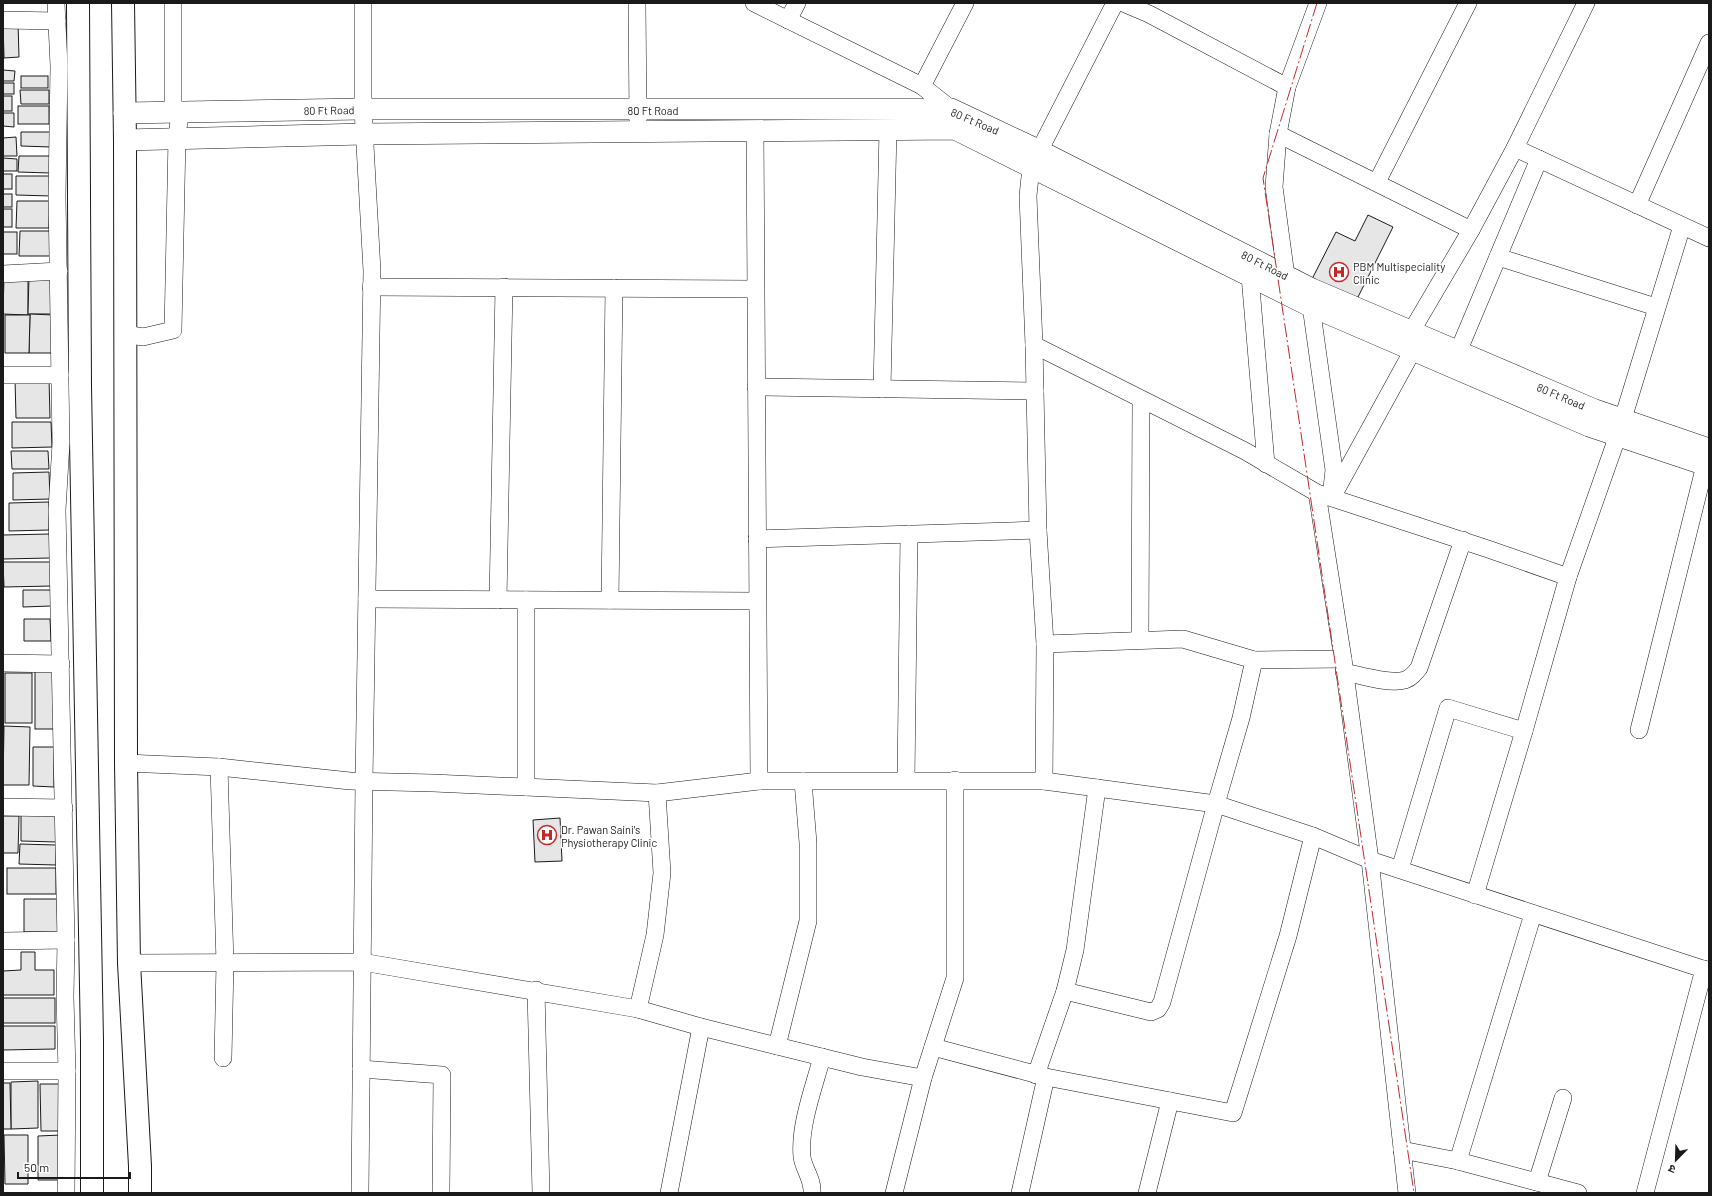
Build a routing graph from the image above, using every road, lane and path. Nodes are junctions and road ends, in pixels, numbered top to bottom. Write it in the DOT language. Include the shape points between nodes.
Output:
graph roads {
  1 [pos="56,3"];
  2 [pos="78,3"];
  3 [pos="123,3"];
  4 [pos="173,3"];
  5 [pos="363,3"];
  6 [pos="637,3"];
  7 [pos="754,3"];
  8 [pos="797,3"];
  9 [pos="965,3"];
  10 [pos="1115,3"];
  11 [pos="1123,3"];
  12 [pos="1318,3"];
  13 [pos="1468,3"];
  14 [pos="1586,3"];
  15 [pos="1152,8"];
  16 [pos="3,20"];
  17 [pos="788,20"];
  18 [pos="57,21"];
  19 [pos="1709,43"];
  20 [pos="922,86"];
  21 [pos="1287,87"];
  22 [pos="363,109"];
  23 [pos="951,109"];
  24 [pos="638,110"];
  25 [pos="176,112"];
  26 [pos="124,113"];
  27 [pos="756,130"];
  28 [pos="888,130"];
  29 [pos="638,131"];
  30 [pos="364,134"];
  31 [pos="1278,134"];
  32 [pos="177,138"];
  33 [pos="125,140"];
  34 [pos="1515,148"];
  35 [pos="1035,159"];
  36 [pos="1539,159"];
  37 [pos="1377,182"];
  38 [pos="1637,205"];
  39 [pos="1682,226"];
  40 [pos="1471,230"];
  41 [pos="1709,238"];
  42 [pos="1498,257"];
  43 [pos="59,271"];
  44 [pos="3,274"];
  45 [pos="1250,276"];
  46 [pos="1286,276"];
  47 [pos="371,287"];
  48 [pos="504,288"];
  49 [pos="614,288"];
  50 [pos="755,289"];
  51 [pos="1311,306"];
  52 [pos="1656,307"];
  53 [pos="131,335"];
  54 [pos="1412,341"];
  55 [pos="1034,345"];
  56 [pos="1458,352"];
  57 [pos="3,375"];
  58 [pos="60,375"];
  59 [pos="756,387"];
  60 [pos="882,389"];
  61 [pos="1035,391"];
  62 [pos="1141,400"];
  63 [pos="1620,428"];
  64 [pos="1708,460"];
  65 [pos="1266,464"];
  66 [pos="1326,496"];
  67 [pos="1038,530"];
  68 [pos="909,534"];
  69 [pos="757,539"];
  70 [pos="1463,540"];
  71 [pos="1568,577"];
  72 [pos="367,599"];
  73 [pos="498,600"];
  74 [pos="526,600"];
  75 [pos="610,600"];
  76 [pos="757,601"];
  77 [pos="1140,640"];
  78 [pos="1045,644"];
  79 [pos="1254,660"];
  80 [pos="3,663"];
  81 [pos="61,664"];
  82 [pos="1344,666"];
  83 [pos="1639,730"];
  84 [pos="1524,731"];
  85 [pos="126,763"];
  86 [pos="219,767"];
  87 [pos="906,780"];
  88 [pos="955,780"];
  89 [pos="364,781"];
  90 [pos="759,781"];
  91 [pos="803,781"];
  92 [pos="1044,781"];
  93 [pos="526,787"];
  94 [pos="1097,788"];
  95 [pos="657,794"];
  96 [pos="1216,804"];
  97 [pos="3,807"];
  98 [pos="64,808"];
  99 [pos="1313,836"];
  100 [pos="1370,860"];
  101 [pos="1400,868"];
  102 [pos="1475,895"];
  103 [pos="1533,914"];
  104 [pos="66,940"];
  105 [pos="3,941"];
  106 [pos="362,962"];
  107 [pos="129,963"];
  108 [pos="225,963"];
  109 [pos="1707,970"];
  110 [pos="536,990"];
  111 [pos="1065,991"];
  112 [pos="638,1009"];
  113 [pos="701,1027"];
  114 [pos="777,1046"];
  115 [pos="933,1047"];
  116 [pos="822,1057"];
  117 [pos="223,1058"];
  118 [pos="361,1069"];
  119 [pos="3,1071"];
  120 [pos="67,1071"];
  121 [pos="1041,1076"];
  122 [pos="923,1078"];
  123 [pos="1563,1098"];
  124 [pos="1170,1101"];
  125 [pos="1402,1150"];
  126 [pos="1458,1161"];
  127 [pos="1537,1182"];
  128 [pos="66,1193"];
  129 [pos="92,1193"];
  130 [pos="140,1193"];
  131 [pos="360,1193"];
  132 [pos="441,1193"];
  133 [pos="541,1193"];
  134 [pos="669,1193"];
  135 [pos="812,1193"];
  136 [pos="894,1193"];
  137 [pos="1020,1193"];
  138 [pos="1147,1193"];
  139 [pos="1407,1193"];
  140 [pos="1578,1193"];
  141 [pos="1645,1193"];
  1 -- 18 [label="street"];
  2 -- 129 [label="highway" via="80,386 92,1041"];
  3 -- 26 [label="highway"];
  4 -- 25 [label="street"];
  5 -- 22 [label="street"];
  6 -- 24 [label="street"];
  7 -- 17 [label="street"];
  8 -- 17 [label="street"];
  9 -- 20 [label="street"];
  10 -- 35 [label="street"];
  11 -- 15 [label="street"];
  12 -- 21 [label="street"];
  13 -- 37 [label="street"];
  14 -- 34 [label="street"];
  15 -- 21 [label="street"];
  16 -- 18 [label="street"];
  17 -- 20 [label="street"];
  18 -- 43 [label="street" via="60,66 57,196"];
  19 -- 38 [label="street"];
  20 -- 23 [label="street"];
  21 -- 31 [label="street"];
  22 -- 24 [label="main road, 80 Ft Road"];
  22 -- 25 [label="main road, 80 Ft Road"];
  22 -- 30 [label="street"];
  23 -- 24 [label="main road, 80 Ft Road"];
  23 -- 35 [label="main road, 80 Ft Road"];
  24 -- 29 [label="street"];
  25 -- 26 [label="main road, 80 Ft Road"];
  25 -- 32 [label="street"];
  26 -- 33 [label="highway"];
  27 -- 28 [label="main road, 80 Ft Road"];
  27 -- 29 [label="main road, 80 Ft Road"];
  27 -- 50 [label="street"];
  28 -- 35 [label="main road, 80 Ft Road" via="955,129"];
  28 -- 60 [label="street"];
  29 -- 30 [label="main road, 80 Ft Road"];
  30 -- 32 [label="main road, 80 Ft Road"];
  30 -- 47 [label="street"];
  31 -- 37 [label="street"];
  31 -- 46 [label="street" via="1274,188"];
  32 -- 33 [label="main road, 80 Ft Road"];
  32 -- 53 [label="street" via="174,330 143,337"];
  33 -- 85 [label="highway"];
  34 -- 36 [label="street"];
  34 -- 40 [label="street"];
  35 -- 45 [label="main road, 80 Ft Road"];
  35 -- 46 [label="main road, 80 Ft Road"];
  35 -- 55 [label="street" via="1028,196"];
  36 -- 38 [label="street"];
  36 -- 42 [label="street"];
  37 -- 40 [label="street"];
  38 -- 39 [label="street"];
  39 -- 41 [label="street"];
  39 -- 52 [label="street"];
  40 -- 54 [label="street"];
  42 -- 52 [label="street"];
  42 -- 56 [label="street"];
  43 -- 44 [label="street"];
  43 -- 58 [label="street"];
  45 -- 51 [label="main road, 80 Ft Road"];
  45 -- 65 [label="street"];
  46 -- 54 [label="main road, 80 Ft Road"];
  47 -- 48 [label="street"];
  47 -- 72 [label="street"];
  48 -- 49 [label="street"];
  48 -- 73 [label="street"];
  49 -- 50 [label="street"];
  49 -- 75 [label="street"];
  50 -- 59 [label="street"];
  51 -- 54 [label="main road, 80 Ft Road"];
  51 -- 66 [label="street" via="1334,470"];
  52 -- 63 [label="street"];
  54 -- 56 [label="main road, 80 Ft Road"];
  54 -- 63 [label="main road, 80 Ft Road" via="1589,426"];
  54 -- 66 [label="street"];
  55 -- 61 [label="street"];
  55 -- 62 [label="street"];
  56 -- 63 [label="main road, 80 Ft Road" via="1595,410"];
  57 -- 58 [label="street"];
  58 -- 81 [label="street" via="61,444 57,510"];
  59 -- 60 [label="street"];
  59 -- 69 [label="street"];
  60 -- 61 [label="street"];
  61 -- 67 [label="street"];
  62 -- 65 [label="street" via="1245,451"];
  62 -- 77 [label="street"];
  63 -- 64 [label="main road, 80 Ft Road"];
  63 -- 71 [label="street"];
  64 -- 83 [label="street"];
  65 -- 66 [label="street"];
  66 -- 70 [label="street"];
  66 -- 82 [label="street"];
  67 -- 68 [label="street"];
  67 -- 78 [label="street"];
  68 -- 69 [label="street"];
  68 -- 87 [label="street"];
  69 -- 76 [label="street"];
  70 -- 71 [label="street"];
  70 -- 82 [label="street" via="1419,668 1412,676 1404,680 1391,681"];
  71 -- 84 [label="street"];
  72 -- 73 [label="street"];
  72 -- 89 [label="street"];
  73 -- 74 [label="street"];
  74 -- 75 [label="street"];
  74 -- 93 [label="street"];
  75 -- 76 [label="street"];
  76 -- 90 [label="street"];
  77 -- 78 [label="street"];
  77 -- 79 [label="street" via="1183,639"];
  78 -- 92 [label="street"];
  79 -- 82 [label="street"];
  79 -- 96 [label="street" via="1241,718"];
  80 -- 81 [label="street"];
  81 -- 98 [label="street"];
  82 -- 100 [label="street"];
  84 -- 101 [label="street" via="1448,708"];
  84 -- 102 [label="street"];
  85 -- 86 [label="street"];
  85 -- 107 [label="highway"];
  86 -- 89 [label="street"];
  86 -- 108 [label="street"];
  87 -- 88 [label="street"];
  87 -- 91 [label="street"];
  88 -- 92 [label="street"];
  88 -- 115 [label="street" via="956,978"];
  89 -- 93 [label="street"];
  89 -- 106 [label="street"];
  90 -- 91 [label="street"];
  90 -- 95 [label="street"];
  91 -- 114 [label="street" via="808,843 808,921"];
  92 -- 94 [label="street"];
  93 -- 95 [label="street"];
  94 -- 96 [label="street"];
  94 -- 111 [label="street" via="1075,950"];
  95 -- 112 [label="street" via="662,873 654,935"];
  96 -- 99 [label="street"];
  96 -- 111 [label="street" via="1158,1009 1150,1012"];
  97 -- 98 [label="street"];
  98 -- 104 [label="street"];
  99 -- 100 [label="street"];
  99 -- 124 [label="street" via="1288,936 1233,1113"];
  100 -- 101 [label="street"];
  100 -- 125 [label="street"];
  101 -- 102 [label="street"];
  102 -- 103 [label="street"];
  103 -- 109 [label="street"];
  103 -- 126 [label="street"];
  104 -- 105 [label="street"];
  104 -- 120 [label="street" via="64,997"];
  106 -- 108 [label="street"];
  106 -- 110 [label="street"];
  106 -- 118 [label="street"];
  107 -- 108 [label="street"];
  107 -- 130 [label="highway"];
  108 -- 117 [label="street"];
  109 -- 141 [label="street"];
  110 -- 112 [label="street"];
  110 -- 133 [label="street"];
  111 -- 121 [label="street"];
  112 -- 113 [label="street"];
  113 -- 114 [label="street"];
  113 -- 134 [label="street"];
  114 -- 116 [label="street"];
  115 -- 121 [label="street"];
  115 -- 122 [label="street"];
  116 -- 122 [label="street"];
  116 -- 135 [label="street" via="805,1121 802,1158 812,1183"];
  118 -- 131 [label="street"];
  118 -- 132 [label="street" via="442,1075"];
  119 -- 120 [label="street"];
  120 -- 128 [label="street"];
  121 -- 124 [label="street"];
  121 -- 137 [label="street"];
  122 -- 136 [label="street"];
  123 -- 127 [label="street"];
  124 -- 138 [label="street"];
  125 -- 126 [label="street"];
  125 -- 139 [label="street"];
  126 -- 127 [label="street"];
  127 -- 140 [label="street"];
}
